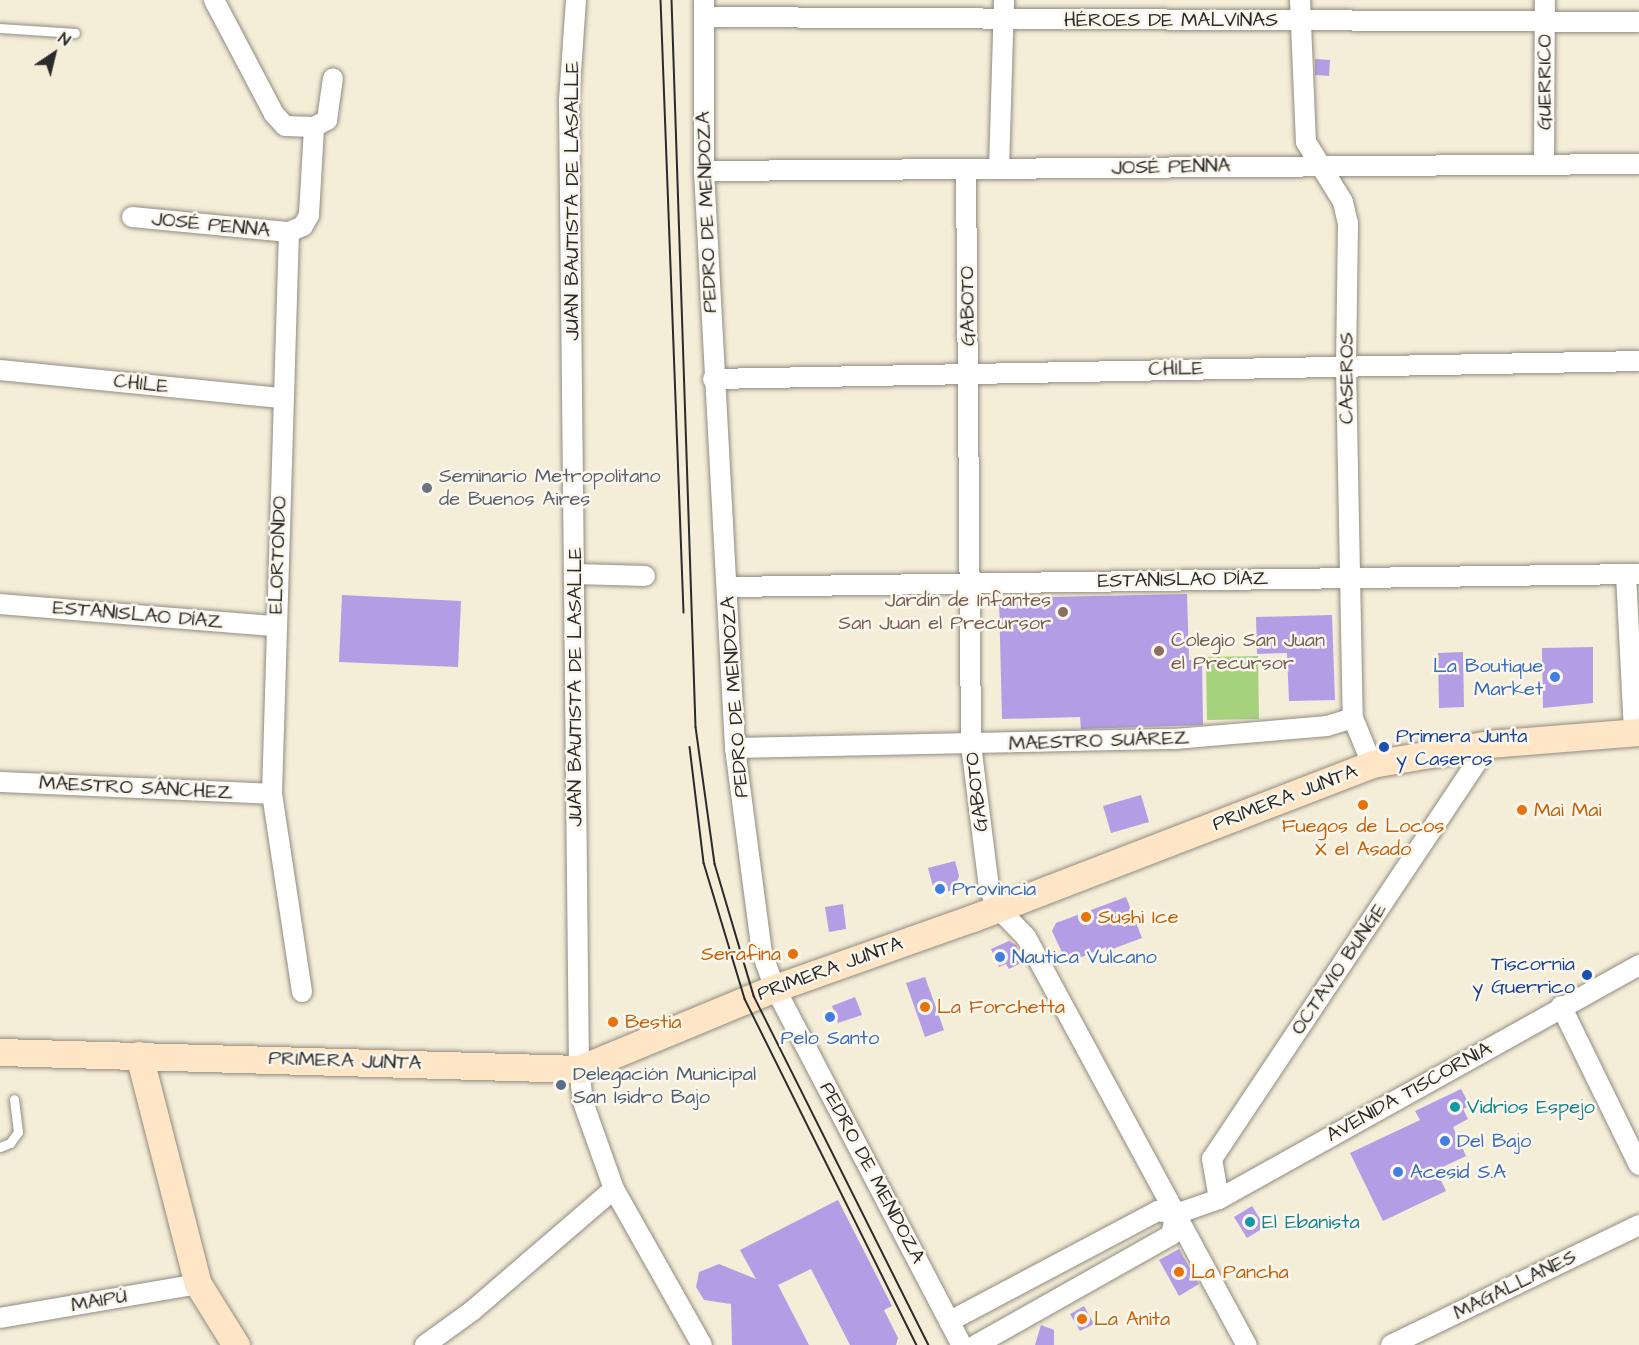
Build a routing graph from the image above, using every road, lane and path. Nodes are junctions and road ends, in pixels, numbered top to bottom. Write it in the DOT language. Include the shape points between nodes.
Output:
graph roads {
  1 [pos="214,0"];
  2 [pos="576,0"];
  3 [pos="1004,0"];
  4 [pos="1300,0"];
  5 [pos="1545,0"];
  6 [pos="704,9"];
  7 [pos="1003,20"];
  8 [pos="1300,20"];
  9 [pos="1545,21"];
  10 [pos="1639,22"];
  11 [pos="0,28"];
  12 [pos="75,33"];
  13 [pos="333,78"];
  14 [pos="314,127"];
  15 [pos="1544,164"];
  16 [pos="1639,164"];
  17 [pos="1318,166"];
  18 [pos="966,169"];
  19 [pos="999,169"];
  20 [pos="704,171"];
  21 [pos="132,217"];
  22 [pos="289,232"];
  23 [pos="1639,361"];
  24 [pos="1346,366"];
  25 [pos="0,370"];
  26 [pos="968,374"];
  27 [pos="713,379"];
  28 [pos="283,398"];
  29 [pos="575,574"];
  30 [pos="1633,574"];
  31 [pos="645,576"];
  32 [pos="1350,578"];
  33 [pos="970,583"];
  34 [pos="727,587"];
  35 [pos="0,604"];
  36 [pos="275,626"];
  37 [pos="1353,718"];
  38 [pos="1637,732"];
  39 [pos="1489,744"];
  40 [pos="972,745"];
  41 [pos="735,748"];
  42 [pos="1372,764"];
  43 [pos="0,782"];
  44 [pos="272,794"];
  45 [pos="998,907"];
  46 [pos="1639,965"];
  47 [pos="775,987"];
  48 [pos="302,992"];
  49 [pos="1561,1006"];
  50 [pos="0,1052"];
  51 [pos="139,1054"];
  52 [pos="579,1069"];
  53 [pos="14,1099"];
  54 [pos="0,1146"];
  55 [pos="1639,1166"];
  56 [pos="614,1188"];
  57 [pos="1219,1199"];
  58 [pos="1176,1214"];
  59 [pos="1639,1225"];
  60 [pos="198,1284"];
  61 [pos="0,1318"];
  62 [pos="950,1321"];
  63 [pos="236,1345"];
  64 [pos="425,1345"];
  65 [pos="702,1345"];
  66 [pos="962,1345"];
  67 [pos="975,1345"];
  68 [pos="1247,1345"];
  69 [pos="1391,1345"];
  1 -- 14 [label="street" via="274,114 285,126"];
  2 -- 29 [label="street, JUAN BAUTISTA DE LASALLE" via="569,100"];
  3 -- 7 [label="street"];
  4 -- 8 [label="street, CASEROS"];
  5 -- 9 [label="street, GUERRICO"];
  6 -- 7 [label="street, HÉROES DE MALVINAS"];
  6 -- 20 [label="street, PEDRO DE MENDOZA"];
  7 -- 8 [label="street, HÉROES DE MALVINAS"];
  7 -- 19 [label="street"];
  8 -- 9 [label="street, HÉROES DE MALVINAS"];
  8 -- 17 [label="street, CASEROS" via="1303,123 1306,142"];
  9 -- 10 [label="street, HÉROES DE MALVINAS"];
  9 -- 15 [label="street, GUERRICO"];
  11 -- 12 [label="lane"];
  13 -- 14 [label="street" via="327,120"];
  14 -- 22 [label="street" via="309,215 303,226"];
  15 -- 16 [label="street, JOSÉ PENNA"];
  15 -- 17 [label="street, JOSÉ PENNA"];
  17 -- 19 [label="street, JOSÉ PENNA"];
  17 -- 24 [label="street, CASEROS" via="1342,202 1348,223"];
  18 -- 19 [label="street, JOSÉ PENNA"];
  18 -- 20 [label="street, JOSÉ PENNA"];
  18 -- 26 [label="street, GABOTO"];
  20 -- 27 [label="street, PEDRO DE MENDOZA"];
  21 -- 22 [label="street, JOSÉ PENNA"];
  22 -- 28 [label="street, ELORTONDO"];
  23 -- 24 [label="street, CHILE"];
  24 -- 26 [label="street, CHILE"];
  24 -- 32 [label="street, CASEROS"];
  25 -- 28 [label="street, CHILE"];
  26 -- 27 [label="street, CHILE"];
  26 -- 33 [label="street, GABOTO"];
  27 -- 34 [label="street, PEDRO DE MENDOZA"];
  28 -- 36 [label="street, ELORTONDO"];
  29 -- 31 [label="street"];
  29 -- 52 [label="street, JUAN BAUTISTA DE LASALLE"];
  30 -- 32 [label="street, ESTANISLAO DÍAZ"];
  30 -- 38 [label="street"];
  32 -- 33 [label="street, ESTANISLAO DÍAZ"];
  32 -- 37 [label="street, CASEROS"];
  33 -- 34 [label="street, ESTANISLAO DÍAZ"];
  33 -- 40 [label="street, GABOTO"];
  34 -- 41 [label="street, PEDRO DE MENDOZA"];
  35 -- 36 [label="street, ESTANISLAO DÍAZ"];
  36 -- 44 [label="street, ELORTONDO"];
  37 -- 40 [label="street, MAESTRO SUÁREZ" via="1327,726 1175,739"];
  37 -- 42 [label="street, CASEROS"];
  38 -- 39 [label="street, PRIMERA JUNTA"];
  39 -- 42 [label="street, PRIMERA JUNTA"];
  39 -- 57 [label="street, OCTAVIO BUNGE" via="1212,1159"];
  40 -- 41 [label="street, MAESTRO SUÁREZ"];
  40 -- 45 [label="street, GABOTO" via="989,888"];
  41 -- 47 [label="street, PEDRO DE MENDOZA" via="762,953"];
  42 -- 45 [label="street, PRIMERA JUNTA"];
  43 -- 44 [label="street, MAESTRO SÁNCHEZ"];
  44 -- 48 [label="street, ELORTONDO"];
  45 -- 47 [label="street, PRIMERA JUNTA"];
  45 -- 58 [label="street, GABOTO" via="1026,936"];
  46 -- 49 [label="street, AVENIDA TISCORNIA"];
  47 -- 52 [label="street, PRIMERA JUNTA"];
  47 -- 62 [label="street, PEDRO DE MENDOZA"];
  49 -- 55 [label="street"];
  49 -- 57 [label="street, AVENIDA TISCORNIA"];
  50 -- 51 [label="street, PRIMERA JUNTA"];
  51 -- 52 [label="street, PRIMERA JUNTA"];
  51 -- 60 [label="street"];
  52 -- 56 [label="street, JUAN BAUTISTA DE LASALLE" via="583,1102"];
  53 -- 54 [label="lane" via="18,1132 10,1143"];
  56 -- 64 [label="street" via="472,1311"];
  56 -- 65 [label="street, JUAN BAUTISTA DE LASALLE"];
  57 -- 58 [label="street, AVENIDA TISCORNIA"];
  58 -- 62 [label="street, AVENIDA TISCORNIA" via="1158,1211"];
  58 -- 67 [label="street" via="1171,1235"];
  58 -- 68 [label="street, GABOTO"];
  59 -- 69 [label="street, MAGALLANES"];
  60 -- 61 [label="street, MAIPÚ"];
  60 -- 63 [label="street"];
  62 -- 66 [label="street, PEDRO DE MENDOZA"];
}
